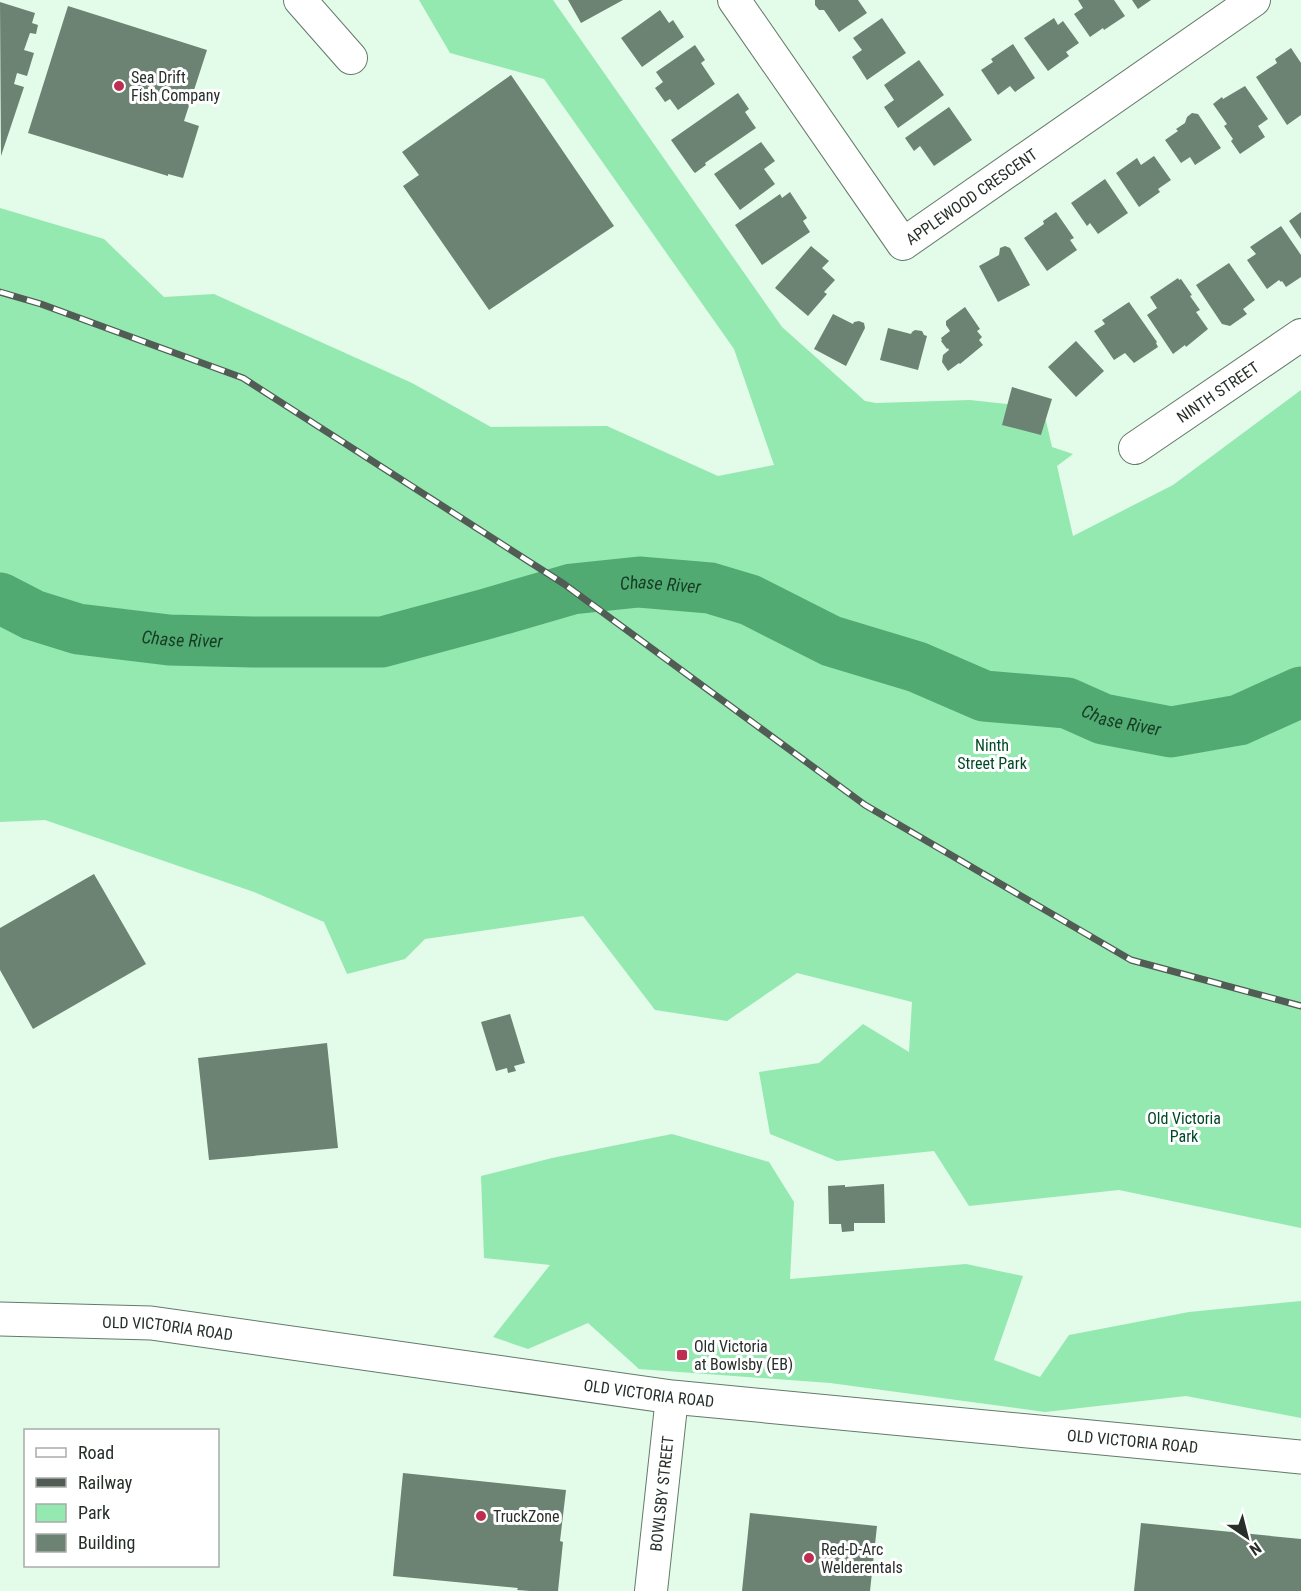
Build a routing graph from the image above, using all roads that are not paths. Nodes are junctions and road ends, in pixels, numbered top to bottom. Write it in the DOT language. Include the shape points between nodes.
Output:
graph roads {
  1 [pos="300,0"];
  2 [pos="734,0"];
  3 [pos="1254,0"];
  4 [pos="351,58"];
  5 [pos="1301,336"];
  6 [pos="1135,448"];
  7 [pos="0,1319"];
  8 [pos="672,1397"];
  9 [pos="1301,1457"];
  10 [pos="651,1591"];
  1 -- 4 [label="street"];
  2 -- 3 [label="street, APPLEWOOD CRESCENT" via="903,244"];
  5 -- 6 [label="street, NINTH STREET"];
  7 -- 8 [label="street, OLD VICTORIA ROAD" via="152,1323"];
  8 -- 9 [label="street, OLD VICTORIA ROAD"];
  8 -- 10 [label="street, BOWLSBY STREET"];
}
